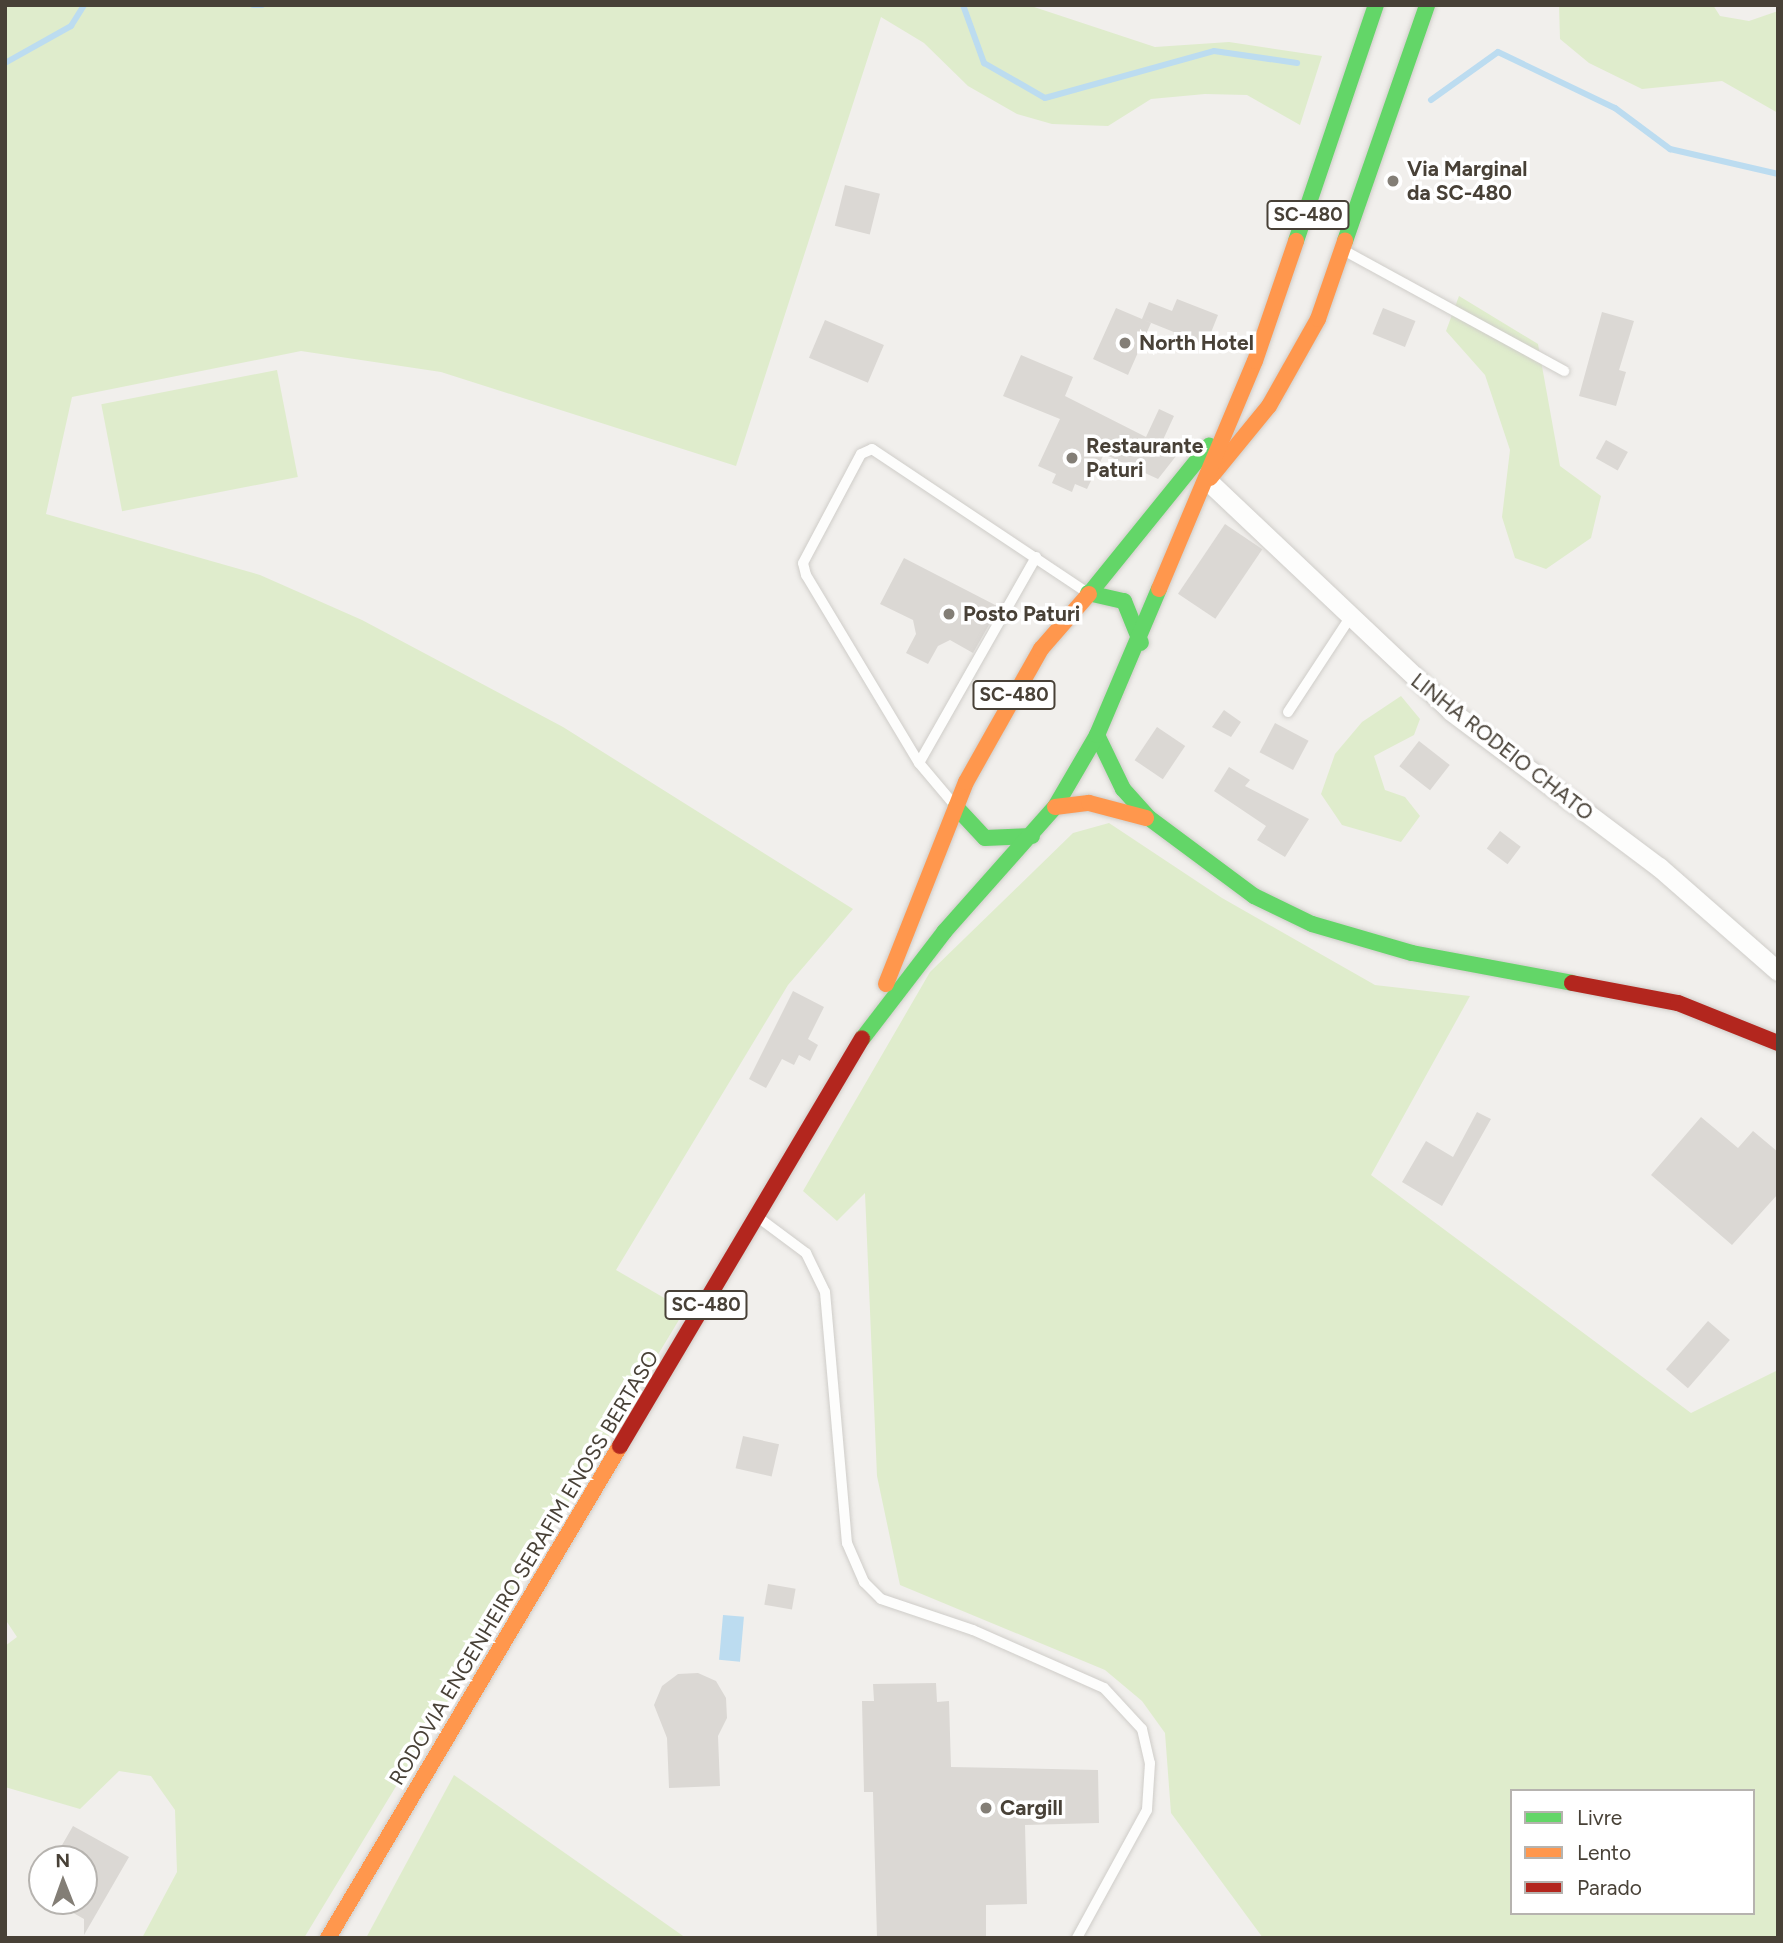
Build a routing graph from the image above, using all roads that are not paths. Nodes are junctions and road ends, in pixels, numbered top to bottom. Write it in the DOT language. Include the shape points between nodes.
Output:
graph roads {
  1 [pos="1376,5"];
  2 [pos="1427,5"];
  3 [pos="1345,251"];
  4 [pos="1564,371"];
  5 [pos="1228,420"];
  6 [pos="1208,481"];
  7 [pos="1036,557"];
  8 [pos="1088,593"];
  9 [pos="1349,619"];
  10 [pos="1141,643"];
  11 [pos="1288,712"];
  12 [pos="1097,735"];
  13 [pos="919,763"];
  14 [pos="956,807"];
  15 [pos="1055,807"];
  16 [pos="1149,818"];
  17 [pos="1031,836"];
  18 [pos="1778,971"];
  19 [pos="863,1038"];
  20 [pos="1778,1044"];
  21 [pos="759,1218"];
  22 [pos="328,1938"];
  23 [pos="1077,1938"];
  1 -- 5 [label="main road, RODOVIA ENGENHEIRO SERAFIM ENOSS BERTASO / SC-480" via="1322,177"];
  2 -- 3 [label="main road"];
  3 -- 4 [label="lane"];
  3 -- 6 [label="main road" via="1318,319 1269,406"];
  5 -- 6 [label="main road, RODOVIA ENGENHEIRO SERAFIM ENOSS BERTASO / SC-480"];
  5 -- 8 [label="main road, RODOVIA ENGENHEIRO SERAFIM ENOSS BERTASO / SC-480"];
  6 -- 9 [label="street, LINHA RODEIO CHATO" via="1242,507"];
  6 -- 10 [label="main road, RODOVIA ENGENHEIRO SERAFIM ENOSS BERTASO / SC-480"];
  7 -- 8 [label="lane"];
  7 -- 13 [label="lane"];
  7 -- 13 [label="lane" via="872,449 861,454 803,563"];
  8 -- 10 [label="main road" via="1124,601"];
  8 -- 14 [label="main road, RODOVIA ENGENHEIRO SERAFIM ENOSS BERTASO / SC-480" via="1041,649"];
  9 -- 11 [label="lane"];
  9 -- 18 [label="street, LINHA RODEIO CHATO" via="1451,711 1659,867"];
  10 -- 12 [label="main road, RODOVIA ENGENHEIRO SERAFIM ENOSS BERTASO / SC-480"];
  12 -- 15 [label="main road, RODOVIA ENGENHEIRO SERAFIM ENOSS BERTASO / SC-480"];
  12 -- 16 [label="main road" via="1123,789"];
  13 -- 14 [label="lane"];
  14 -- 17 [label="main road" via="985,838"];
  14 -- 19 [label="main road, RODOVIA ENGENHEIRO SERAFIM ENOSS BERTASO / SC-480"];
  15 -- 16 [label="main road" via="1089,803"];
  15 -- 17 [label="main road, RODOVIA ENGENHEIRO SERAFIM ENOSS BERTASO / SC-480"];
  16 -- 20 [label="main road" via="1254,896 1312,925 1412,953 1678,1003"];
  17 -- 19 [label="main road, RODOVIA ENGENHEIRO SERAFIM ENOSS BERTASO / SC-480" via="944,932"];
  19 -- 21 [label="main road, RODOVIA ENGENHEIRO SERAFIM ENOSS BERTASO / SC-480"];
  21 -- 22 [label="main road, RODOVIA ENGENHEIRO SERAFIM ENOSS BERTASO / SC-480"];
  21 -- 23 [label="lane" via="806,1253 825,1292 847,1543 863,1582 881,1599 973,1630 1104,1688 1142,1729 1150,1763 1147,1810"];
}
